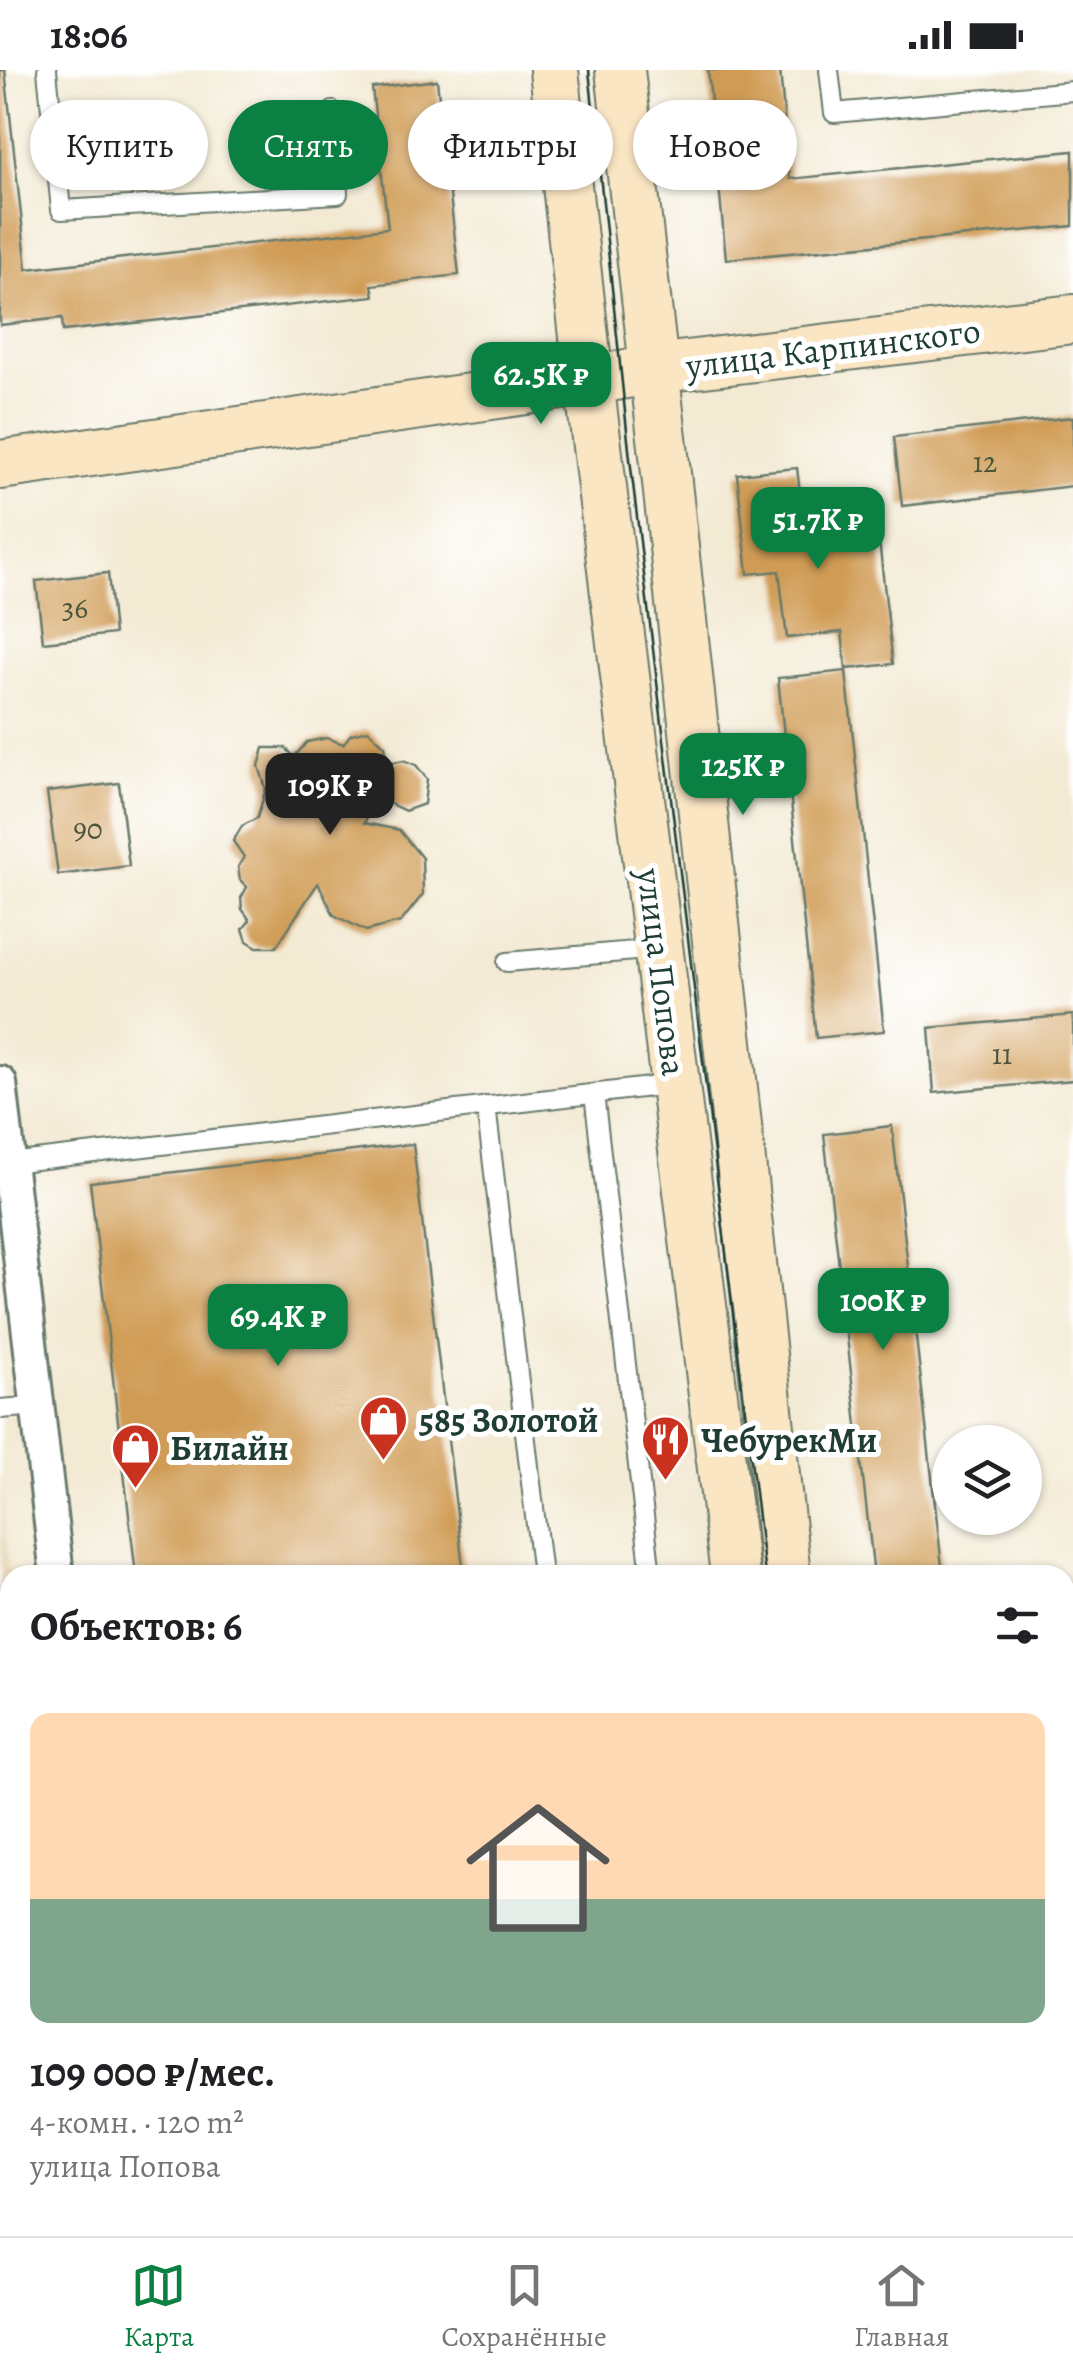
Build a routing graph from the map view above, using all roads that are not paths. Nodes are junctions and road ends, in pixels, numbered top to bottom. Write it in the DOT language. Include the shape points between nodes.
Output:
graph roads {
  1 [pos="47,70"];
  2 [pos="554,70"];
  3 [pos="620,70"];
  4 [pos="829,70"];
  5 [pos="1073,90"];
  6 [pos="338,190"];
  7 [pos="1073,319"];
  8 [pos="653,369"];
  9 [pos="589,381"];
  10 [pos="0,465"];
  11 [pos="659,948"];
  12 [pos="507,962"];
  13 [pos="0,1083"];
  14 [pos="676,1084"];
  15 [pos="594,1094"];
  16 [pos="486,1106"];
  17 [pos="10,1163"];
  18 [pos="39,1406"];
  19 [pos="0,1409"];
  20 [pos="56,1565"];
  21 [pos="541,1565"];
  22 [pos="650,1565"];
  23 [pos="734,1565"];
  24 [pos="785,1565"];
  1 -- 6 [label="lane" via="61,210"];
  2 -- 9 [label="street, улица Попова"];
  3 -- 8 [label="street, улица Попова"];
  4 -- 5 [label="lane" via="834,113"];
  7 -- 8 [label="street, улица Карпинского"];
  8 -- 9 [label="street, улица Карпинского"];
  8 -- 24 [label="street, улица Попова"];
  9 -- 10 [label="street, улица Карпинского"];
  9 -- 11 [label="street, улица Попова"];
  11 -- 12 [label="lane"];
  11 -- 14 [label="street, улица Попова"];
  13 -- 17 [label="street"];
  14 -- 15 [label="lane"];
  14 -- 23 [label="street, улица Попова"];
  15 -- 16 [label="lane"];
  15 -- 22 [label="lane"];
  16 -- 17 [label="lane"];
  16 -- 21 [label="lane"];
  17 -- 18 [label="street"];
  18 -- 19 [label="lane"];
  18 -- 20 [label="street"];
}
